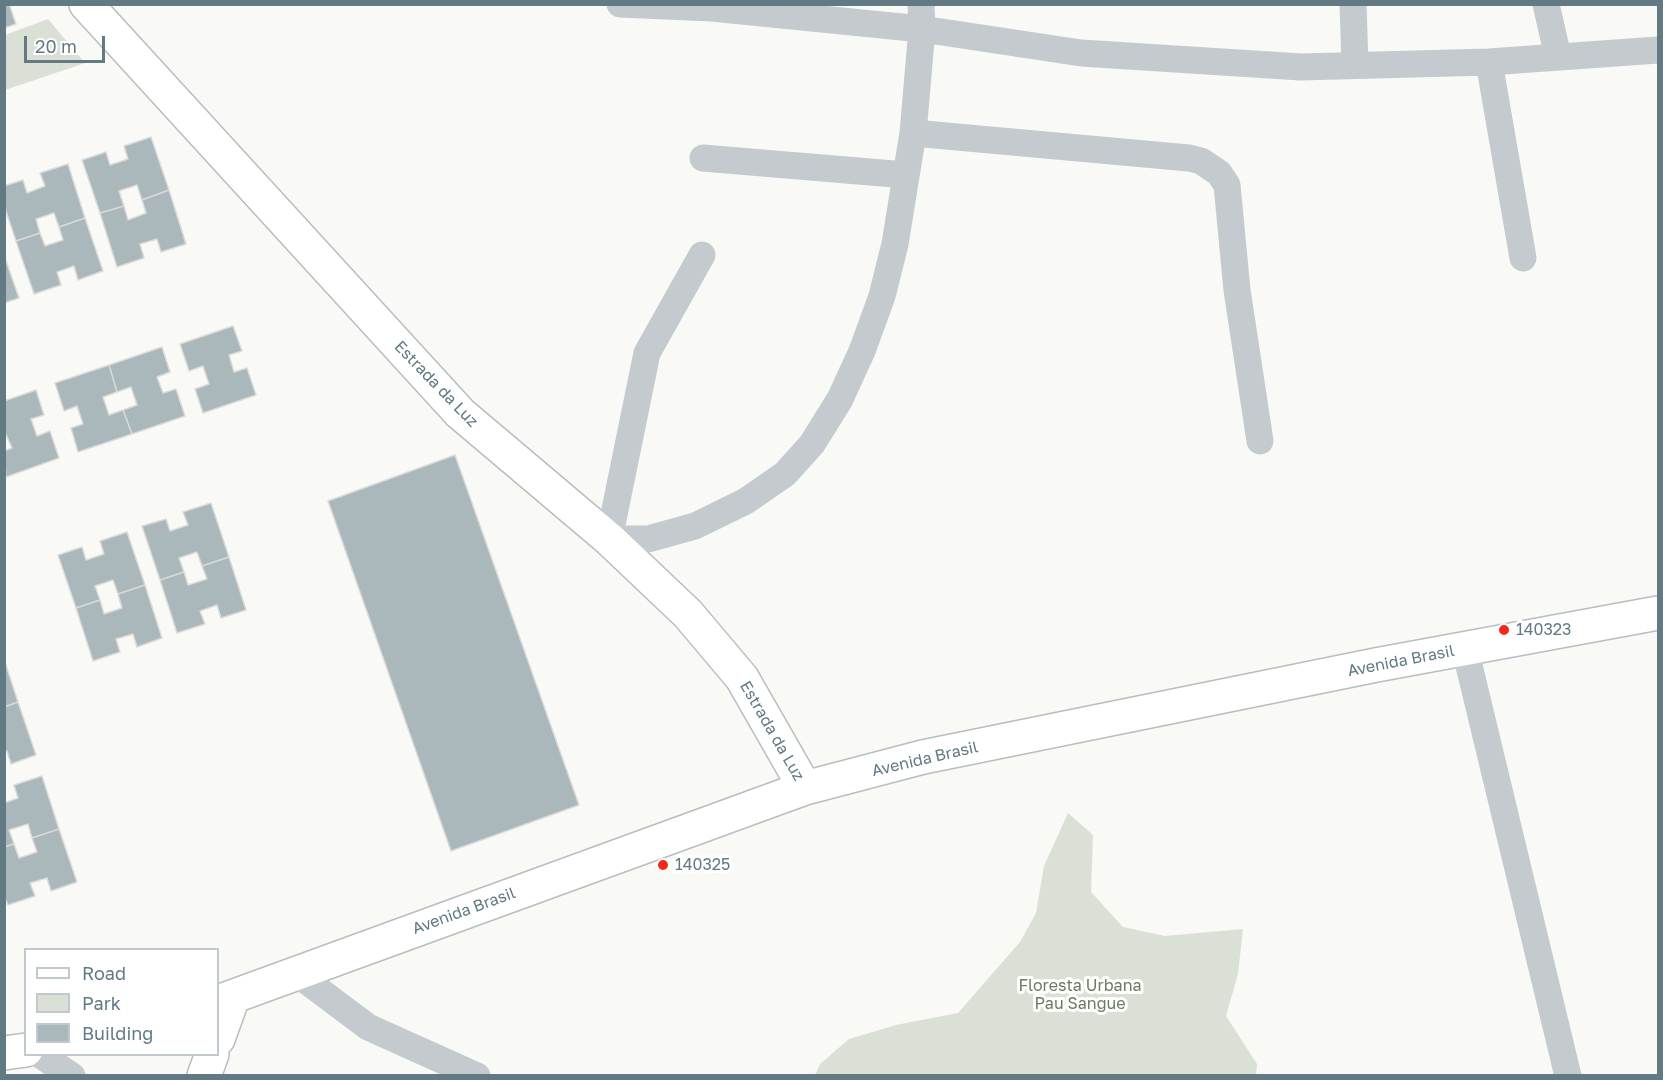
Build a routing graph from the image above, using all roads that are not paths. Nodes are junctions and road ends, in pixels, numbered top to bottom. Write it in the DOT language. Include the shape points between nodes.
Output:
graph roads {
  1 [pos="86,4"];
  2 [pos="620,4"];
  3 [pos="1353,4"];
  4 [pos="1546,4"];
  5 [pos="922,17"];
  6 [pos="1659,50"];
  7 [pos="1558,57"];
  8 [pos="1489,62"];
  9 [pos="1355,65"];
  10 [pos="913,133"];
  11 [pos="703,158"];
  12 [pos="906,175"];
  13 [pos="702,255"];
  14 [pos="1523,258"];
  15 [pos="1260,441"];
  16 [pos="609,539"];
  17 [pos="1659,613"];
  18 [pos="1465,649"];
  19 [pos="806,788"];
  20 [pos="296,973"];
  21 [pos="225,999"];
  22 [pos="219,1033"];
  23 [pos="24,1050"];
  24 [pos="4,1053"];
  25 [pos="42,1056"];
  26 [pos="211,1056"];
  27 [pos="72,1076"];
  28 [pos="204,1076"];
  29 [pos="477,1076"];
  30 [pos="1568,1076"];
  1 -- 16 [label="main road, Estrada da Luz" via="460,413"];
  2 -- 5 [label="street"];
  3 -- 9 [label="street"];
  4 -- 7 [label="street"];
  5 -- 9 [label="street" via="1082,53 1289,67"];
  5 -- 10 [label="street"];
  6 -- 7 [label="street"];
  7 -- 8 [label="street"];
  8 -- 9 [label="street"];
  8 -- 14 [label="street"];
  10 -- 12 [label="street"];
  10 -- 15 [label="street" via="1189,158 1219,173 1227,185 1237,290"];
  11 -- 12 [label="street"];
  12 -- 16 [label="street" via="882,296 840,399 812,444 785,474 695,526 648,539"];
  13 -- 16 [label="street" via="647,353"];
  16 -- 19 [label="main road, Estrada da Luz" via="688,614 742,678"];
  17 -- 18 [label="main road, Avenida Brasil"];
  18 -- 19 [label="main road, Avenida Brasil" via="923,757"];
  18 -- 30 [label="street"];
  19 -- 20 [label="main road, Avenida Brasil"];
  20 -- 21 [label="main road, Avenida Brasil"];
  20 -- 29 [label="street" via="368,1027"];
  21 -- 22 [label="main road"];
  23 -- 24 [label="main road"];
  25 -- 27 [label="street"];
  26 -- 28 [label="main road"];
}
